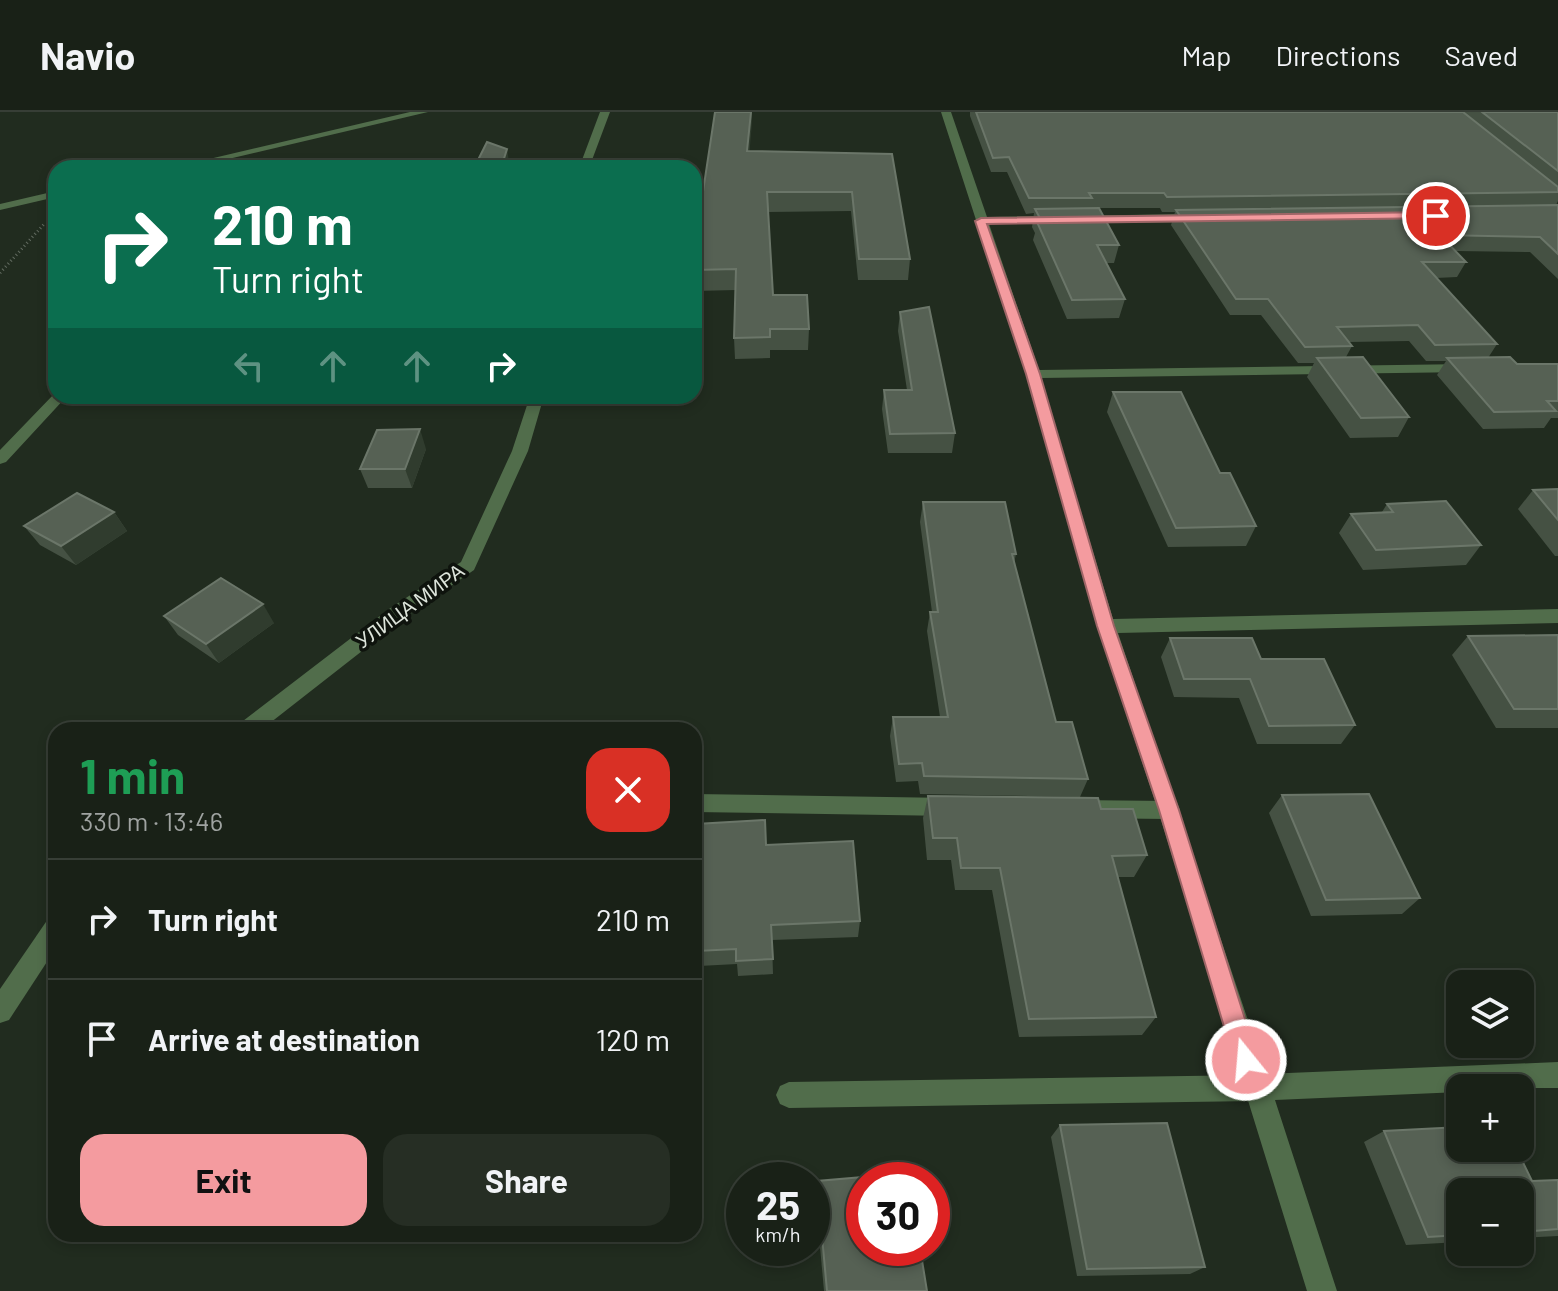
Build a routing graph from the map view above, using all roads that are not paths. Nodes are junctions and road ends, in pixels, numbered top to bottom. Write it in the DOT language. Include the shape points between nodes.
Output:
graph roads {
  1 [pos="423,112"];
  2 [pos="605,112"];
  3 [pos="946,112"];
  4 [pos="233,155"];
  5 [pos="211,160"];
  6 [pos="236,160"];
  7 [pos="587,160"];
  8 [pos="48,196"];
  9 [pos="0,207"];
  10 [pos="1215,218"];
  11 [pos="981,221"];
  12 [pos="1478,368"];
  13 [pos="1033,374"];
  14 [pos="52,404"];
  15 [pos="535,404"];
  16 [pos="0,459"];
  17 [pos="1558,616"];
  18 [pos="1106,626"];
  19 [pos="256,722"];
  20 [pos="702,803"];
  21 [pos="979,807"];
  22 [pos="1058,809"];
  23 [pos="1169,810"];
  24 [pos="48,939"];
  25 [pos="0,1011"];
  26 [pos="1558,1075"];
  27 [pos="1255,1088"];
  28 [pos="789,1095"];
  29 [pos="1322,1291"];
  1 -- 4 [label="street"];
  2 -- 7 [label="street"];
  3 -- 11 [label="street"];
  4 -- 5 [label="street"];
  4 -- 6 [label="street"];
  8 -- 9 [label="street"];
  10 -- 11 [label="street"];
  11 -- 13 [label="street"];
  12 -- 13 [label="street"];
  13 -- 18 [label="street"];
  14 -- 16 [label="street"];
  15 -- 19 [label="street, УЛИЦА МИРА" via="520,451 468,566 396,614"];
  17 -- 18 [label="street"];
  18 -- 23 [label="street"];
  20 -- 21 [label="street"];
  22 -- 23 [label="street"];
  23 -- 27 [label="street"];
  24 -- 25 [label="street"];
  26 -- 27 [label="street"];
  27 -- 28 [label="street"];
  27 -- 29 [label="street"];
}
